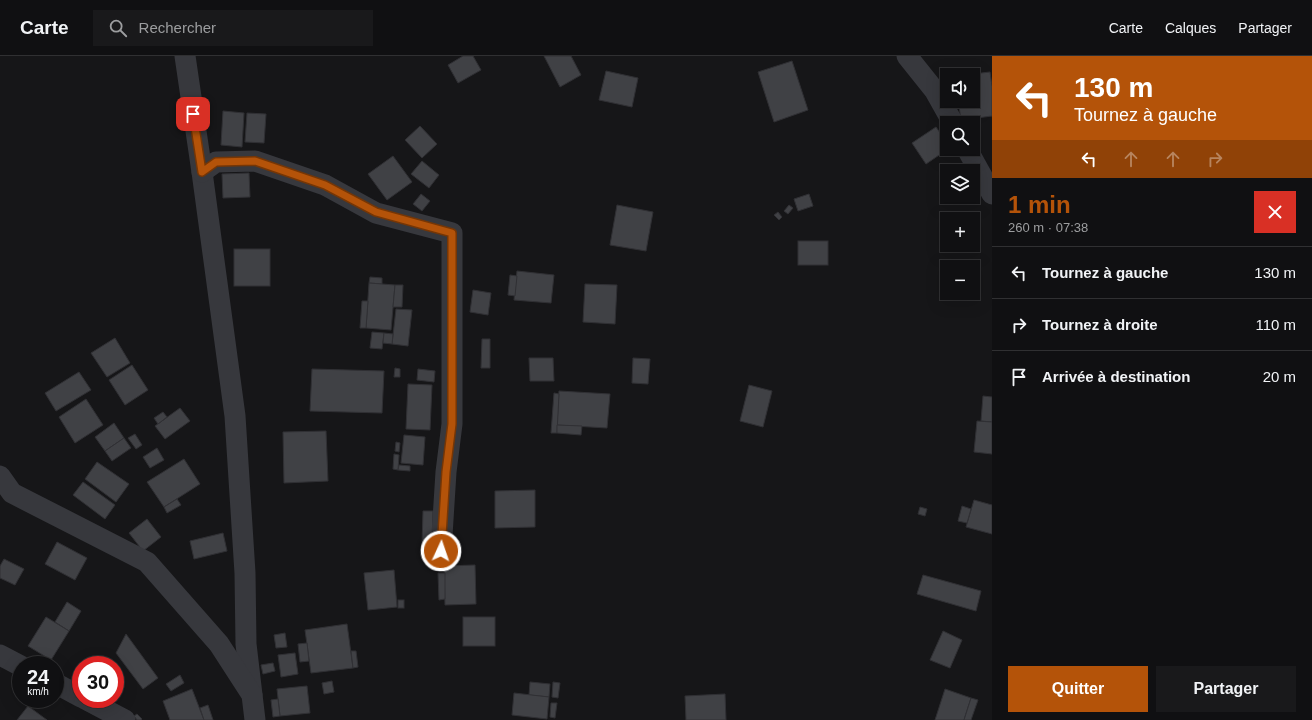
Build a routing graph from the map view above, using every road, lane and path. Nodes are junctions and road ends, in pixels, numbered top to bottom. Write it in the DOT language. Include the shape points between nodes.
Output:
graph roads {
  1 [pos="184,56"];
  2 [pos="907,56"];
  3 [pos="949,116"];
  4 [pos="971,156"];
  5 [pos="202,172"];
  6 [pos="992,194"];
  7 [pos="0,476"];
  8 [pos="441,551"];
  9 [pos="0,655"];
  10 [pos="12,661"];
  11 [pos="252,695"];
  12 [pos="102,708"];
  13 [pos="125,720"];
  14 [pos="254,720"];
  1 -- 5 [label="street"];
  2 -- 3 [label="street" via="935,91"];
  4 -- 6 [label="street"];
  5 -- 8 [label="street" via="216,162 255,161 325,185 376,212 452,233 452,424"];
  5 -- 11 [label="street" via="235,416 245,573 246,644"];
  7 -- 11 [label="street" via="12,493 147,562 219,644"];
  9 -- 10 [label="street"];
  11 -- 14 [label="street"];
  12 -- 13 [label="street"];
}
